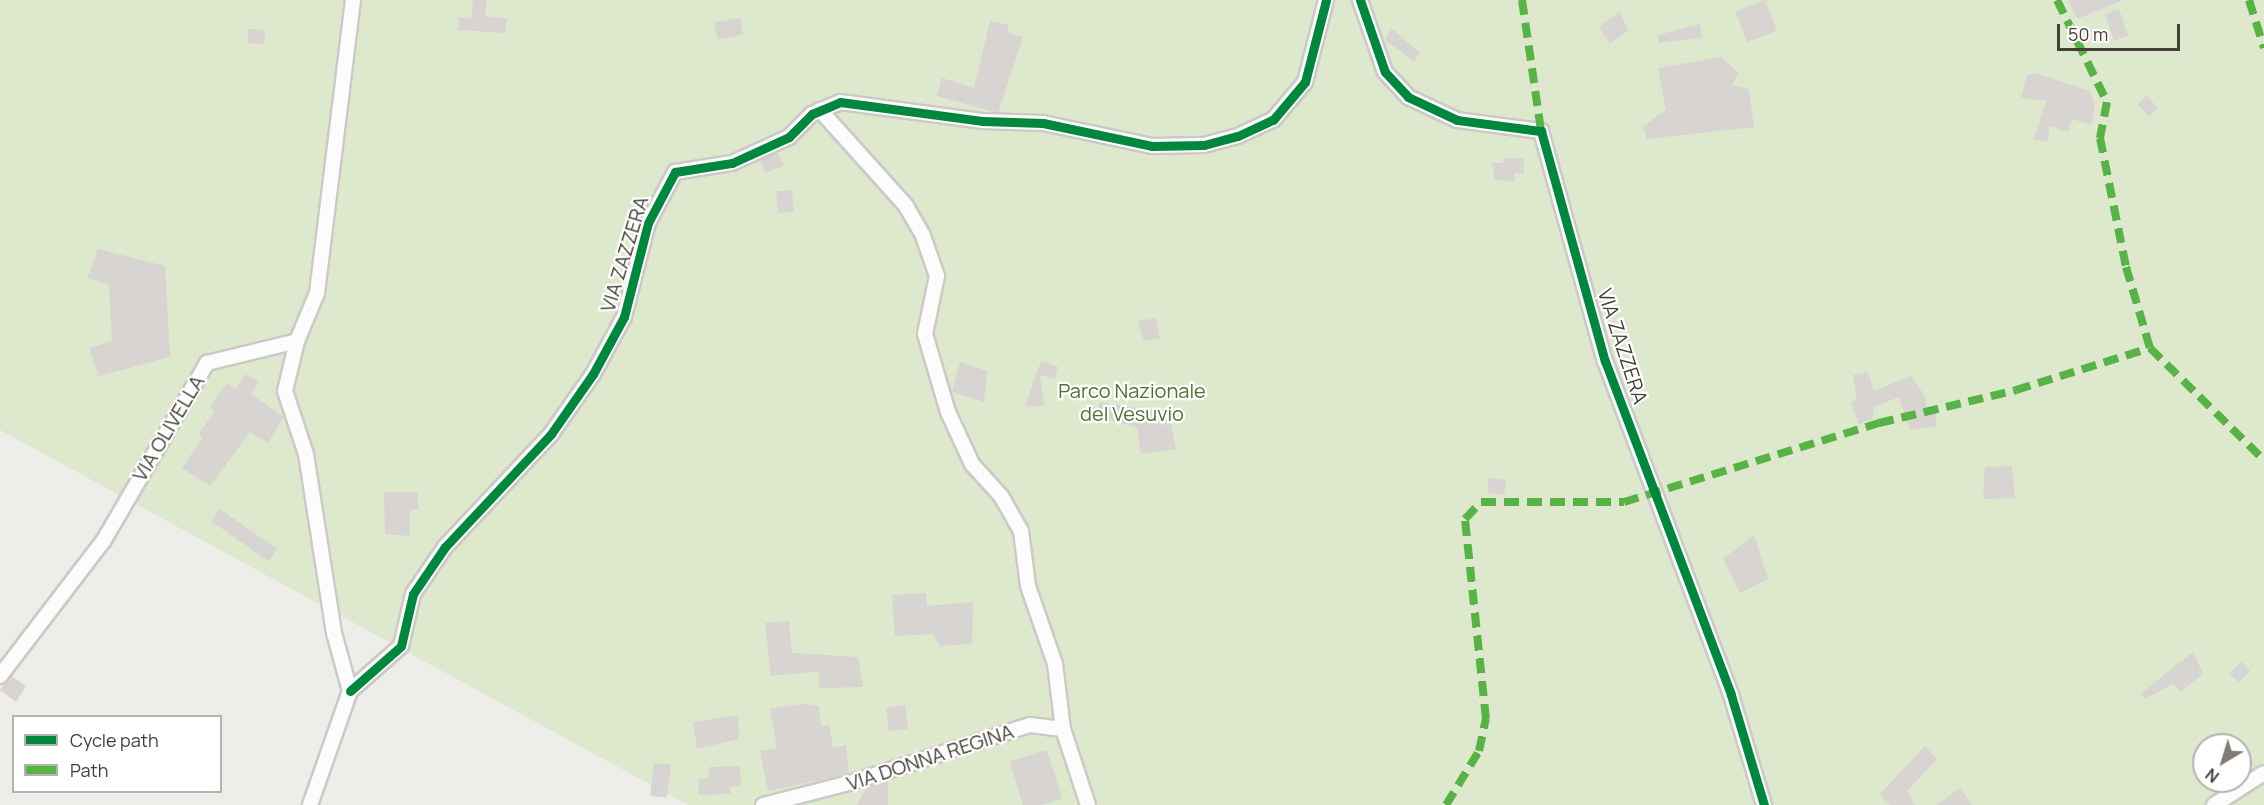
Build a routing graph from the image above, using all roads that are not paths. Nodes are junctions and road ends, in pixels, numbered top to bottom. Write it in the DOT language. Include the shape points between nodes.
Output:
graph roads {
  1 [pos="353,0"];
  2 [pos="1326,0"];
  3 [pos="1360,0"];
  4 [pos="820,110"];
  5 [pos="297,341"];
  6 [pos="0,676"];
  7 [pos="350,691"];
  8 [pos="1063,729"];
  9 [pos="2264,773"];
  10 [pos="310,805"];
  11 [pos="763,805"];
  12 [pos="1088,805"];
  13 [pos="1764,805"];
  14 [pos="2214,805"];
  1 -- 5 [label="street" via="316,293"];
  2 -- 4 [label="street, VIA ZAZZERA" via="1305,82 1291,104 1256,130 1204,145 1152,146 1043,123 982,121 888,104 840,102"];
  3 -- 13 [label="street, VIA ZAZZERA" via="1385,72 1408,97 1457,120 1541,131 1605,361 1731,695"];
  4 -- 7 [label="street, VIA ZAZZERA" via="789,137 732,163 675,172 648,223 624,317 593,374 551,435 445,547 412,594 401,646"];
  4 -- 8 [label="street" via="906,206 923,236 937,276 925,334 948,412 972,464 1001,496 1021,531 1032,605 1055,664"];
  5 -- 6 [label="street, VIA OLIVELLA" via="207,363 104,540"];
  5 -- 7 [label="street" via="285,391 306,454 334,633"];
  7 -- 10 [label="street"];
  8 -- 11 [label="street, VIA DONNA REGINA" via="1030,725"];
  8 -- 12 [label="street"];
  9 -- 14 [label="street"];
}
